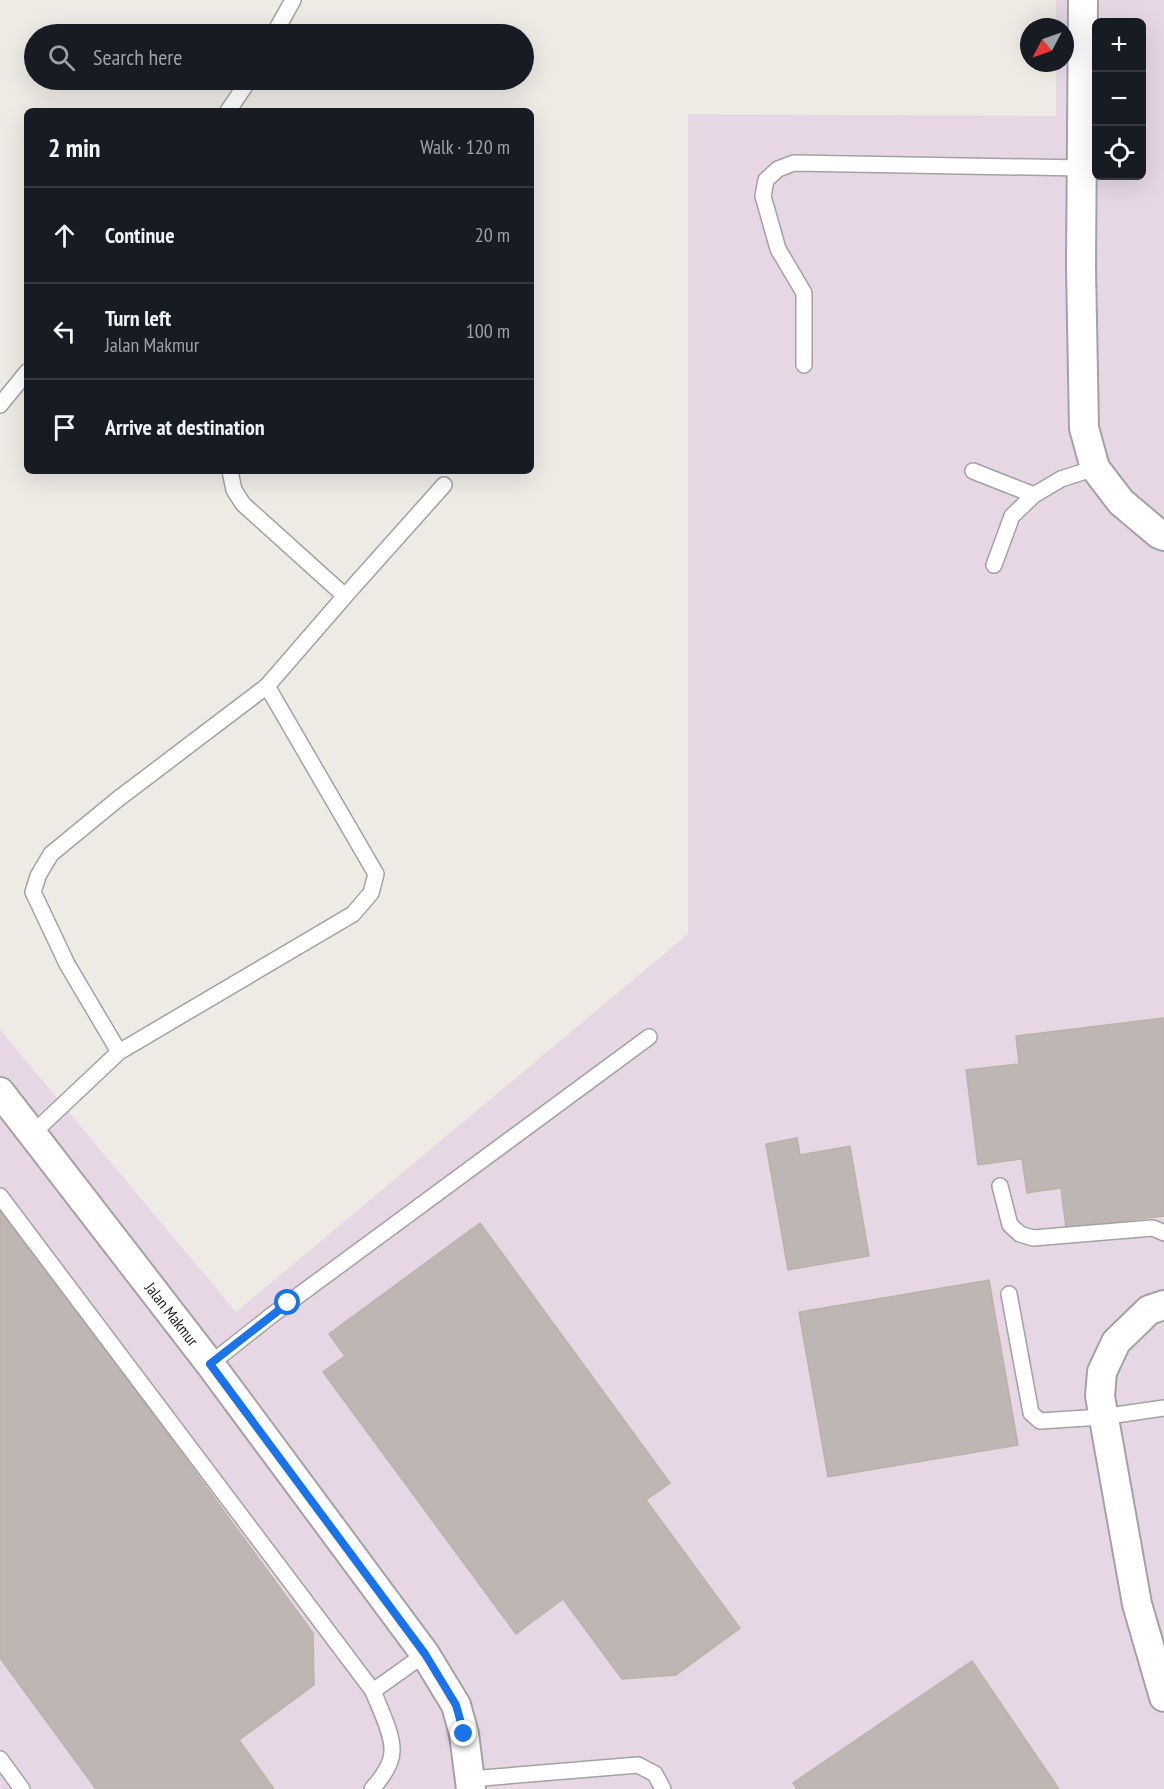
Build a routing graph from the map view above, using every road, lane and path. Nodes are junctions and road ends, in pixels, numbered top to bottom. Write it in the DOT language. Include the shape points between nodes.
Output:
graph roads {
  1 [pos="293,0"];
  2 [pos="1083,0"];
  3 [pos="280,24"];
  4 [pos="242,90"];
  5 [pos="230,108"];
  6 [pos="1081,168"];
  7 [pos="804,365"];
  8 [pos="24,376"];
  9 [pos="0,405"];
  10 [pos="1095,468"];
  11 [pos="973,471"];
  12 [pos="231,474"];
  13 [pos="444,485"];
  14 [pos="1034,495"];
  15 [pos="1164,536"];
  16 [pos="994,565"];
  17 [pos="345,596"];
  18 [pos="267,686"];
  19 [pos="648,1037"];
  20 [pos="119,1052"];
  21 [pos="0,1092"];
  22 [pos="32,1134"];
  23 [pos="1000,1186"];
  24 [pos="0,1196"];
  25 [pos="1164,1233"];
  26 [pos="1009,1294"];
  27 [pos="1164,1305"];
  28 [pos="210,1364"];
  29 [pos="1164,1408"];
  30 [pos="1102,1417"];
  31 [pos="425,1654"];
  32 [pos="373,1691"];
  33 [pos="1164,1697"];
  34 [pos="0,1759"];
  35 [pos="528,1782"];
  36 [pos="471,1784"];
  37 [pos="22,1789"];
  38 [pos="372,1789"];
  39 [pos="663,1789"];
  1 -- 3 [label="lane"];
  2 -- 6 [label="street"];
  4 -- 5 [label="lane"];
  6 -- 7 [label="lane" via="794,163 778,169 766,180 763,196 778,249 804,293"];
  6 -- 10 [label="street" via="1084,428"];
  8 -- 9 [label="lane"];
  10 -- 14 [label="lane" via="1060,479"];
  10 -- 15 [label="street" via="1121,502"];
  11 -- 14 [label="lane"];
  12 -- 17 [label="lane" via="243,504"];
  13 -- 17 [label="lane"];
  14 -- 16 [label="lane" via="1012,516"];
  17 -- 18 [label="lane"];
  18 -- 20 [label="lane" via="117,799 51,854 38,876 33,892 67,964"];
  18 -- 20 [label="lane" via="376,874 371,893 353,914"];
  19 -- 28 [label="lane"];
  20 -- 22 [label="lane"];
  21 -- 22 [label="street, Jalan Makmur"];
  22 -- 28 [label="street, Jalan Makmur"];
  23 -- 25 [label="lane" via="1010,1225 1033,1238 1153,1228"];
  24 -- 32 [label="lane"];
  26 -- 30 [label="lane" via="1031,1413 1040,1421"];
  27 -- 30 [label="street" via="1149,1310 1116,1341 1102,1372"];
  28 -- 31 [label="street, Jalan Makmur"];
  29 -- 30 [label="lane"];
  30 -- 33 [label="street" via="1137,1604"];
  31 -- 32 [label="lane"];
  31 -- 36 [label="street, Jalan Makmur" via="456,1705"];
  32 -- 38 [label="lane" via="392,1752 388,1767"];
  34 -- 37 [label="lane"];
  35 -- 36 [label="lane"];
  35 -- 39 [label="lane" via="638,1765 655,1774"];
}
